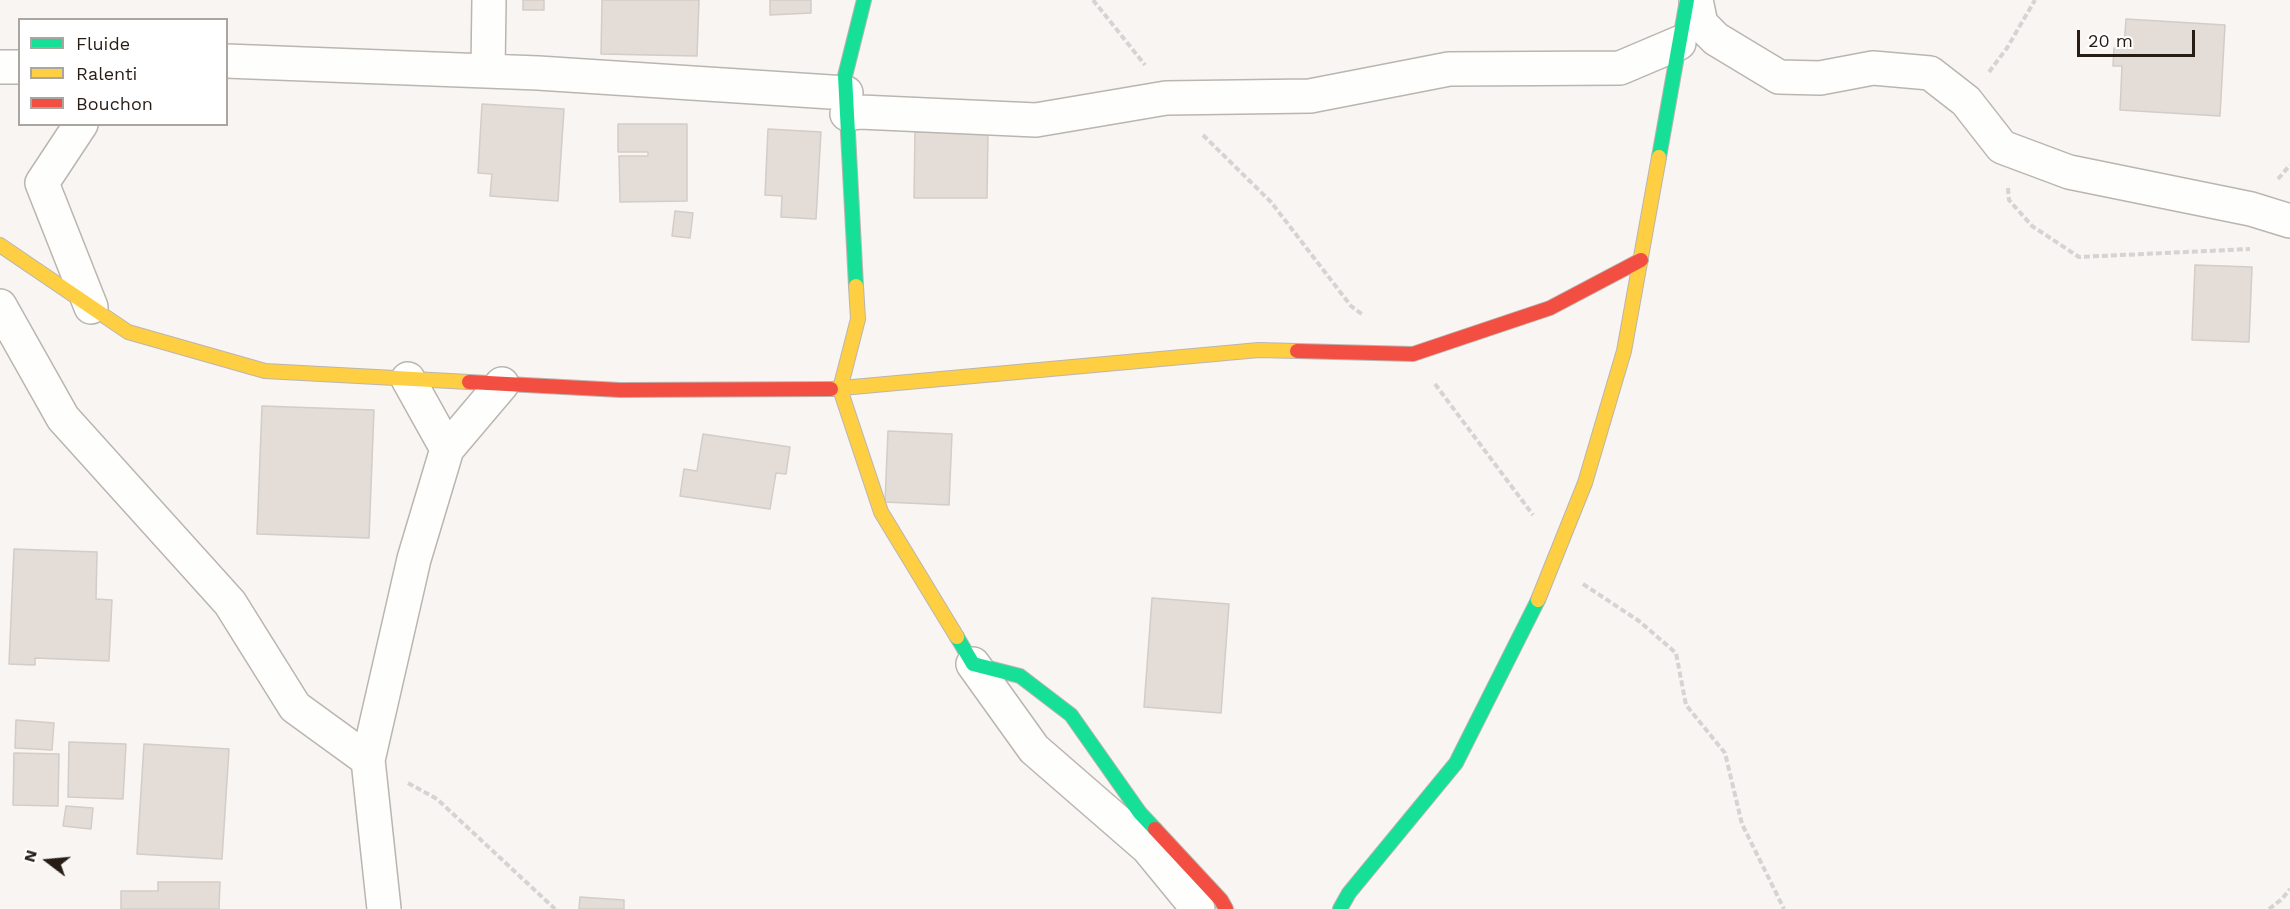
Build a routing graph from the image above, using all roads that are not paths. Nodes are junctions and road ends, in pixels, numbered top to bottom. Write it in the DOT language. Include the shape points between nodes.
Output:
graph roads {
  1 [pos="489,0"];
  2 [pos="864,0"];
  3 [pos="1687,0"];
  4 [pos="1696,0"];
  5 [pos="1679,43"];
  6 [pos="228,61"];
  7 [pos="0,67"];
  8 [pos="18,67"];
  9 [pos="488,71"];
  10 [pos="846,104"];
  11 [pos="80,126"];
  12 [pos="2290,221"];
  13 [pos="0,245"];
  14 [pos="1641,260"];
  15 [pos="0,306"];
  16 [pos="91,307"];
  17 [pos="408,379"];
  18 [pos="502,384"];
  19 [pos="840,389"];
  20 [pos="447,449"];
  21 [pos="972,664"];
  22 [pos="368,760"];
  23 [pos="384,909"];
  24 [pos="1198,909"];
  25 [pos="1226,909"];
  26 [pos="1340,909"];
  1 -- 9 [label="street"];
  2 -- 10 [label="street" via="845,76"];
  3 -- 5 [label="street"];
  4 -- 12 [label="street" via="1701,24 1716,39 1779,76 1820,78 1874,68 1930,73 1966,101 2001,147 2069,172 2251,209"];
  5 -- 10 [label="street" via="1620,68 1449,69 1310,96 1166,98 1036,120 860,112"];
  5 -- 14 [label="street"];
  6 -- 9 [label="street"];
  7 -- 8 [label="street"];
  9 -- 10 [label="street"];
  10 -- 19 [label="street" via="858,319"];
  11 -- 16 [label="street" via="42,183"];
  13 -- 16 [label="street"];
  14 -- 19 [label="street" via="1550,308 1413,354 1259,350"];
  14 -- 26 [label="street" via="1624,351 1585,483 1542,591 1455,763"];
  15 -- 22 [label="street" via="63,418 230,603 295,707"];
  16 -- 17 [label="street" via="128,332 265,371"];
  17 -- 18 [label="street"];
  17 -- 20 [label="street"];
  18 -- 19 [label="street" via="620,390"];
  18 -- 20 [label="street"];
  19 -- 21 [label="street" via="881,512"];
  20 -- 22 [label="street" via="414,559"];
  21 -- 24 [label="street" via="1034,749 1149,848"];
  21 -- 25 [label="street" via="1020,676 1071,715 1140,813"];
  22 -- 23 [label="street"];
}
